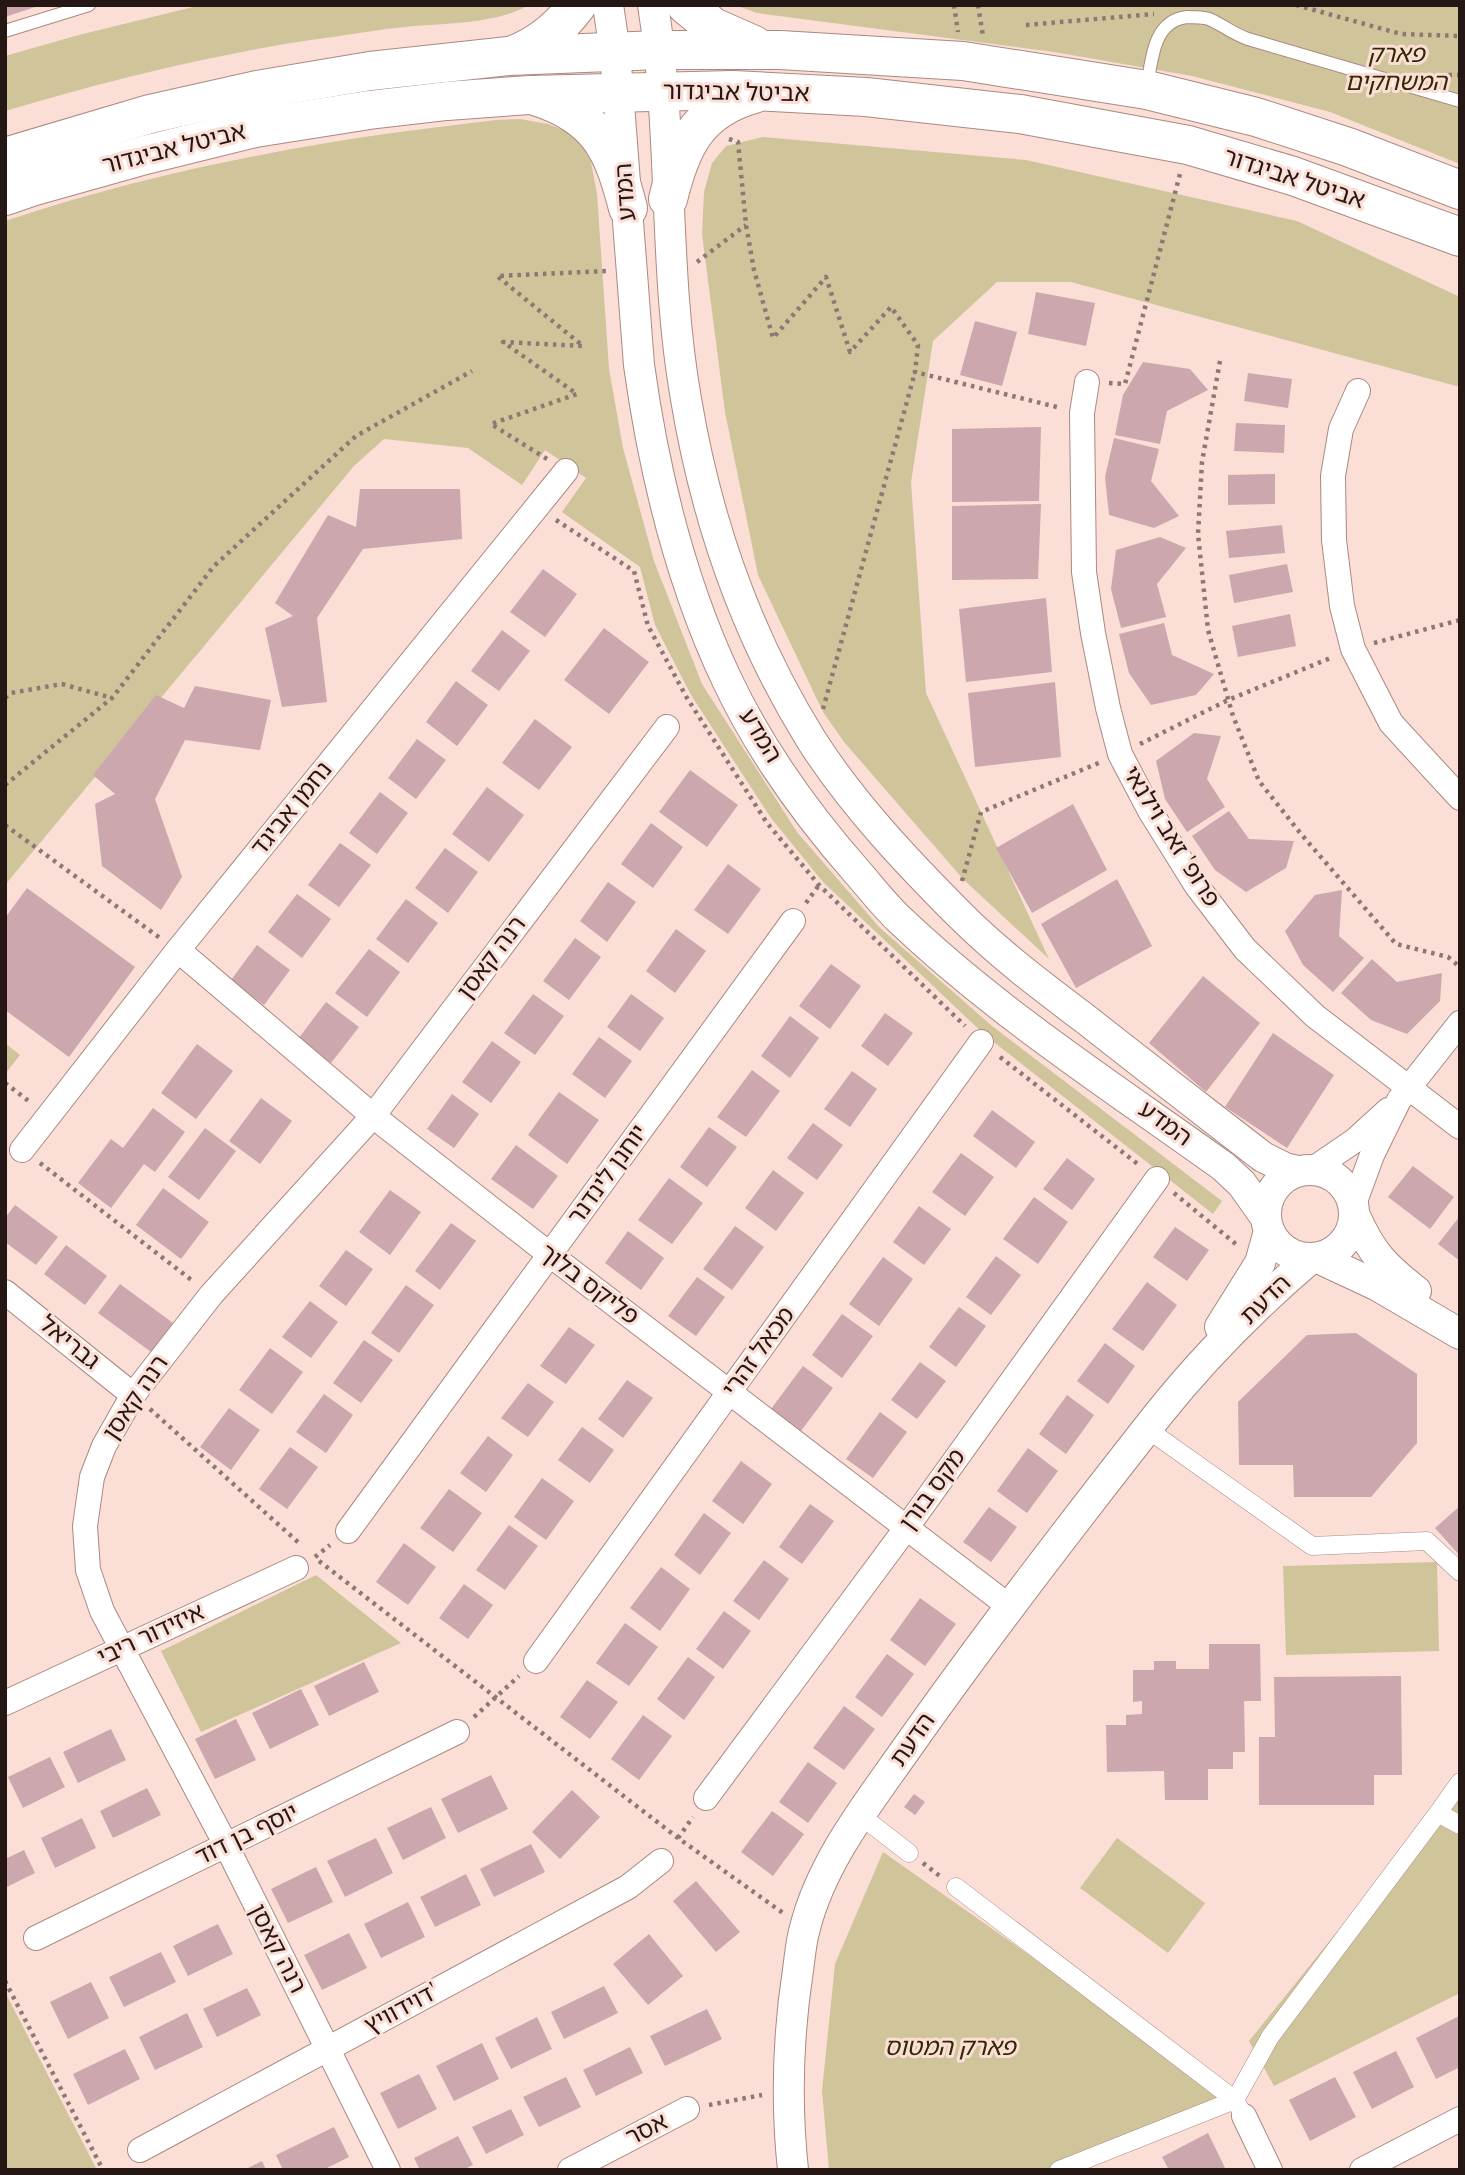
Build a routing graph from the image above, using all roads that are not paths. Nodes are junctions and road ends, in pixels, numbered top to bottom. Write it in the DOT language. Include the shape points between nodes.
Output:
graph roads {
  1 [pos="89,5"];
  2 [pos="577,5"];
  3 [pos="608,5"];
  4 [pos="653,5"];
  5 [pos="686,5"];
  6 [pos="5,31"];
  7 [pos="659,50"];
  8 [pos="780,50"];
  9 [pos="615,52"];
  10 [pos="509,57"];
  11 [pos="662,90"];
  12 [pos="1146,90"];
  13 [pos="772,91"];
  14 [pos="618,92"];
  15 [pos="529,95"];
  16 [pos="1460,102"];
  17 [pos="5,157"];
  18 [pos="1460,190"];
  19 [pos="5,197"];
  20 [pos="668,199"];
  21 [pos="628,208"];
  22 [pos="1460,237"];
  23 [pos="1087,382"];
  24 [pos="1358,391"];
  25 [pos="566,471"];
  26 [pos="667,727"];
  27 [pos="1460,798"];
  28 [pos="793,921"];
  29 [pos="178,950"];
  30 [pos="1460,1023"];
  31 [pos="981,1042"];
  32 [pos="1403,1094"];
  33 [pos="373,1116"];
  34 [pos="1460,1127"];
  35 [pos="22,1150"];
  36 [pos="1306,1170"];
  37 [pos="1157,1179"];
  38 [pos="1355,1210"];
  39 [pos="1268,1225"];
  40 [pos="550,1254"];
  41 [pos="1315,1258"];
  42 [pos="5,1292"];
  43 [pos="1460,1326"];
  44 [pos="1460,1334"];
  45 [pos="1192,1372"];
  46 [pos="731,1393"];
  47 [pos="133,1395"];
  48 [pos="1146,1429"];
  49 [pos="907,1527"];
  50 [pos="348,1531"];
  51 [pos="305,1558"];
  52 [pos="1460,1572"];
  53 [pos="1010,1607"];
  54 [pos="121,1649"];
  55 [pos="536,1661"];
  56 [pos="5,1703"];
  57 [pos="457,1732"];
  58 [pos="1460,1782"];
  59 [pos="706,1798"];
  60 [pos="1438,1813"];
  61 [pos="861,1816"];
  62 [pos="1460,1825"];
  63 [pos="226,1845"];
  64 [pos="909,1853"];
  65 [pos="661,1861"];
  66 [pos="956,1887"];
  67 [pos="36,1938"];
  68 [pos="328,2049"];
  69 [pos="1239,2108"];
  70 [pos="687,2109"];
  71 [pos="1460,2119"];
  72 [pos="140,2150"];
  73 [pos="388,2170"];
  74 [pos="570,2170"];
  75 [pos="793,2170"];
  76 [pos="1059,2170"];
  77 [pos="1270,2170"];
  78 [pos="1362,2170"];
  1 -- 6 [label="lane"];
  2 -- 10 [label="main road" via="550,35"];
  3 -- 9 [label="street, המדע"];
  4 -- 7 [label="street, המדע"];
  5 -- 8 [label="main road" via="728,35"];
  7 -- 8 [label="main road, אביטל אביגדור"];
  7 -- 9 [label="main road, אביטל אביגדור"];
  7 -- 11 [label="street, המדע"];
  8 -- 12 [label="main road, אביטל אביגדור" via="962,61"];
  9 -- 10 [label="main road, אביטל אביגדור"];
  9 -- 14 [label="street, המדע"];
  10 -- 17 [label="main road, אביטל אביגדור" via="370,71 257,90 150,114"];
  11 -- 13 [label="main road, אביטל אביגדור"];
  11 -- 14 [label="main road, אביטל אביגדור"];
  11 -- 20 [label="street, המדע"];
  12 -- 16 [label="lane" via="1156,43 1165,27 1195,16 1237,36"];
  12 -- 18 [label="main road, אביטל אביגדור" via="1255,117"];
  13 -- 20 [label="main road" via="729,103 706,118 684,148"];
  13 -- 22 [label="main road, אביטל אביגדור" via="1020,114 1188,145 1293,176"];
  14 -- 15 [label="main road, אביטל אביגדור"];
  14 -- 21 [label="street, המדע"];
  15 -- 19 [label="main road, אביטל אביגדור" via="447,100 255,128"];
  15 -- 21 [label="main road" via="570,111 598,133 611,156"];
  20 -- 36 [label="street, המדע" via="679,349 701,474 746,613 814,744 864,812 961,917 1024,972 1264,1157 1285,1168"];
  21 -- 39 [label="street, המדע" via="643,391 656,467 700,614 727,681 769,755 828,840 898,919 990,1000 1224,1167 1242,1184"];
  23 -- 32 [label="street, פרופ' זאב וילנאי" via="1082,413 1084,572 1120,754 1196,886 1245,949"];
  24 -- 27 [label="street" via="1341,429 1333,476 1342,606 1353,649 1391,723"];
  25 -- 29 [label="street, נחמן אביגד"];
  26 -- 33 [label="street, רנה קאסן"];
  28 -- 40 [label="street, יוחנן לינדנר"];
  29 -- 33 [label="street, פליקס בלוך"];
  29 -- 35 [label="street, נחמן אביגד"];
  30 -- 32 [label="street"];
  31 -- 46 [label="street, מכאל זהרי"];
  32 -- 34 [label="street, פרופ' זאב וילנאי"];
  32 -- 36 [label="street" via="1354,1141"];
  32 -- 38 [label="street" via="1372,1155"];
  33 -- 40 [label="street, פליקס בלוך"];
  33 -- 47 [label="street, רנה קאסן" via="211,1295"];
  36 -- 38 [label="street" via="1335,1176 1350,1193"];
  36 -- 39 [label="street" via="1287,1176 1270,1194"];
  37 -- 49 [label="street, מקס בורן"];
  38 -- 41 [label="street" via="1348,1239 1330,1254"];
  38 -- 43 [label="street" via="1368,1244 1386,1267"];
  39 -- 41 [label="street" via="1286,1251"];
  39 -- 45 [label="street, הדעת" via="1260,1263"];
  40 -- 46 [label="street, פליקס בלוך"];
  40 -- 50 [label="street, יוחנן לינדנר"];
  41 -- 44 [label="street" via="1378,1286"];
  41 -- 45 [label="street, הדעת" via="1283,1282"];
  42 -- 47 [label="street, גבריאל"];
  45 -- 48 [label="street, הדעת"];
  46 -- 49 [label="street, פליקס בלוך"];
  46 -- 55 [label="street, מכאל זהרי"];
  47 -- 54 [label="street, רנה קאסן" via="92,1477 85,1527 88,1570"];
  48 -- 52 [label="street" via="1312,1546 1427,1541"];
  48 -- 53 [label="street, הדעת"];
  49 -- 53 [label="street, פליקס בלוך"];
  49 -- 59 [label="street, מקס בורן"];
  51 -- 54 [label="street, איזידור ריבי"];
  53 -- 61 [label="street, הדעת"];
  54 -- 56 [label="street, איזידור ריבי"];
  54 -- 63 [label="street, רנה קאסן"];
  57 -- 63 [label="street, יוסף בן דוד"];
  58 -- 60 [label="street"];
  60 -- 62 [label="street"];
  60 -- 69 [label="street" via="1270,2037"];
  61 -- 64 [label="street"];
  61 -- 75 [label="street, הדעת" via="838,1851 805,1928 794,1999"];
  63 -- 67 [label="street, יוסף בן דוד"];
  63 -- 68 [label="street, רנה קאסן"];
  65 -- 68 [label="street, דוידוויץ'" via="628,1886"];
  66 -- 69 [label="street"];
  68 -- 72 [label="street, דוידוויץ'"];
  68 -- 73 [label="street, רנה קאסן"];
  69 -- 76 [label="street"];
  69 -- 77 [label="street"];
  70 -- 74 [label="street, אסר"];
  71 -- 78 [label="street"];
}
